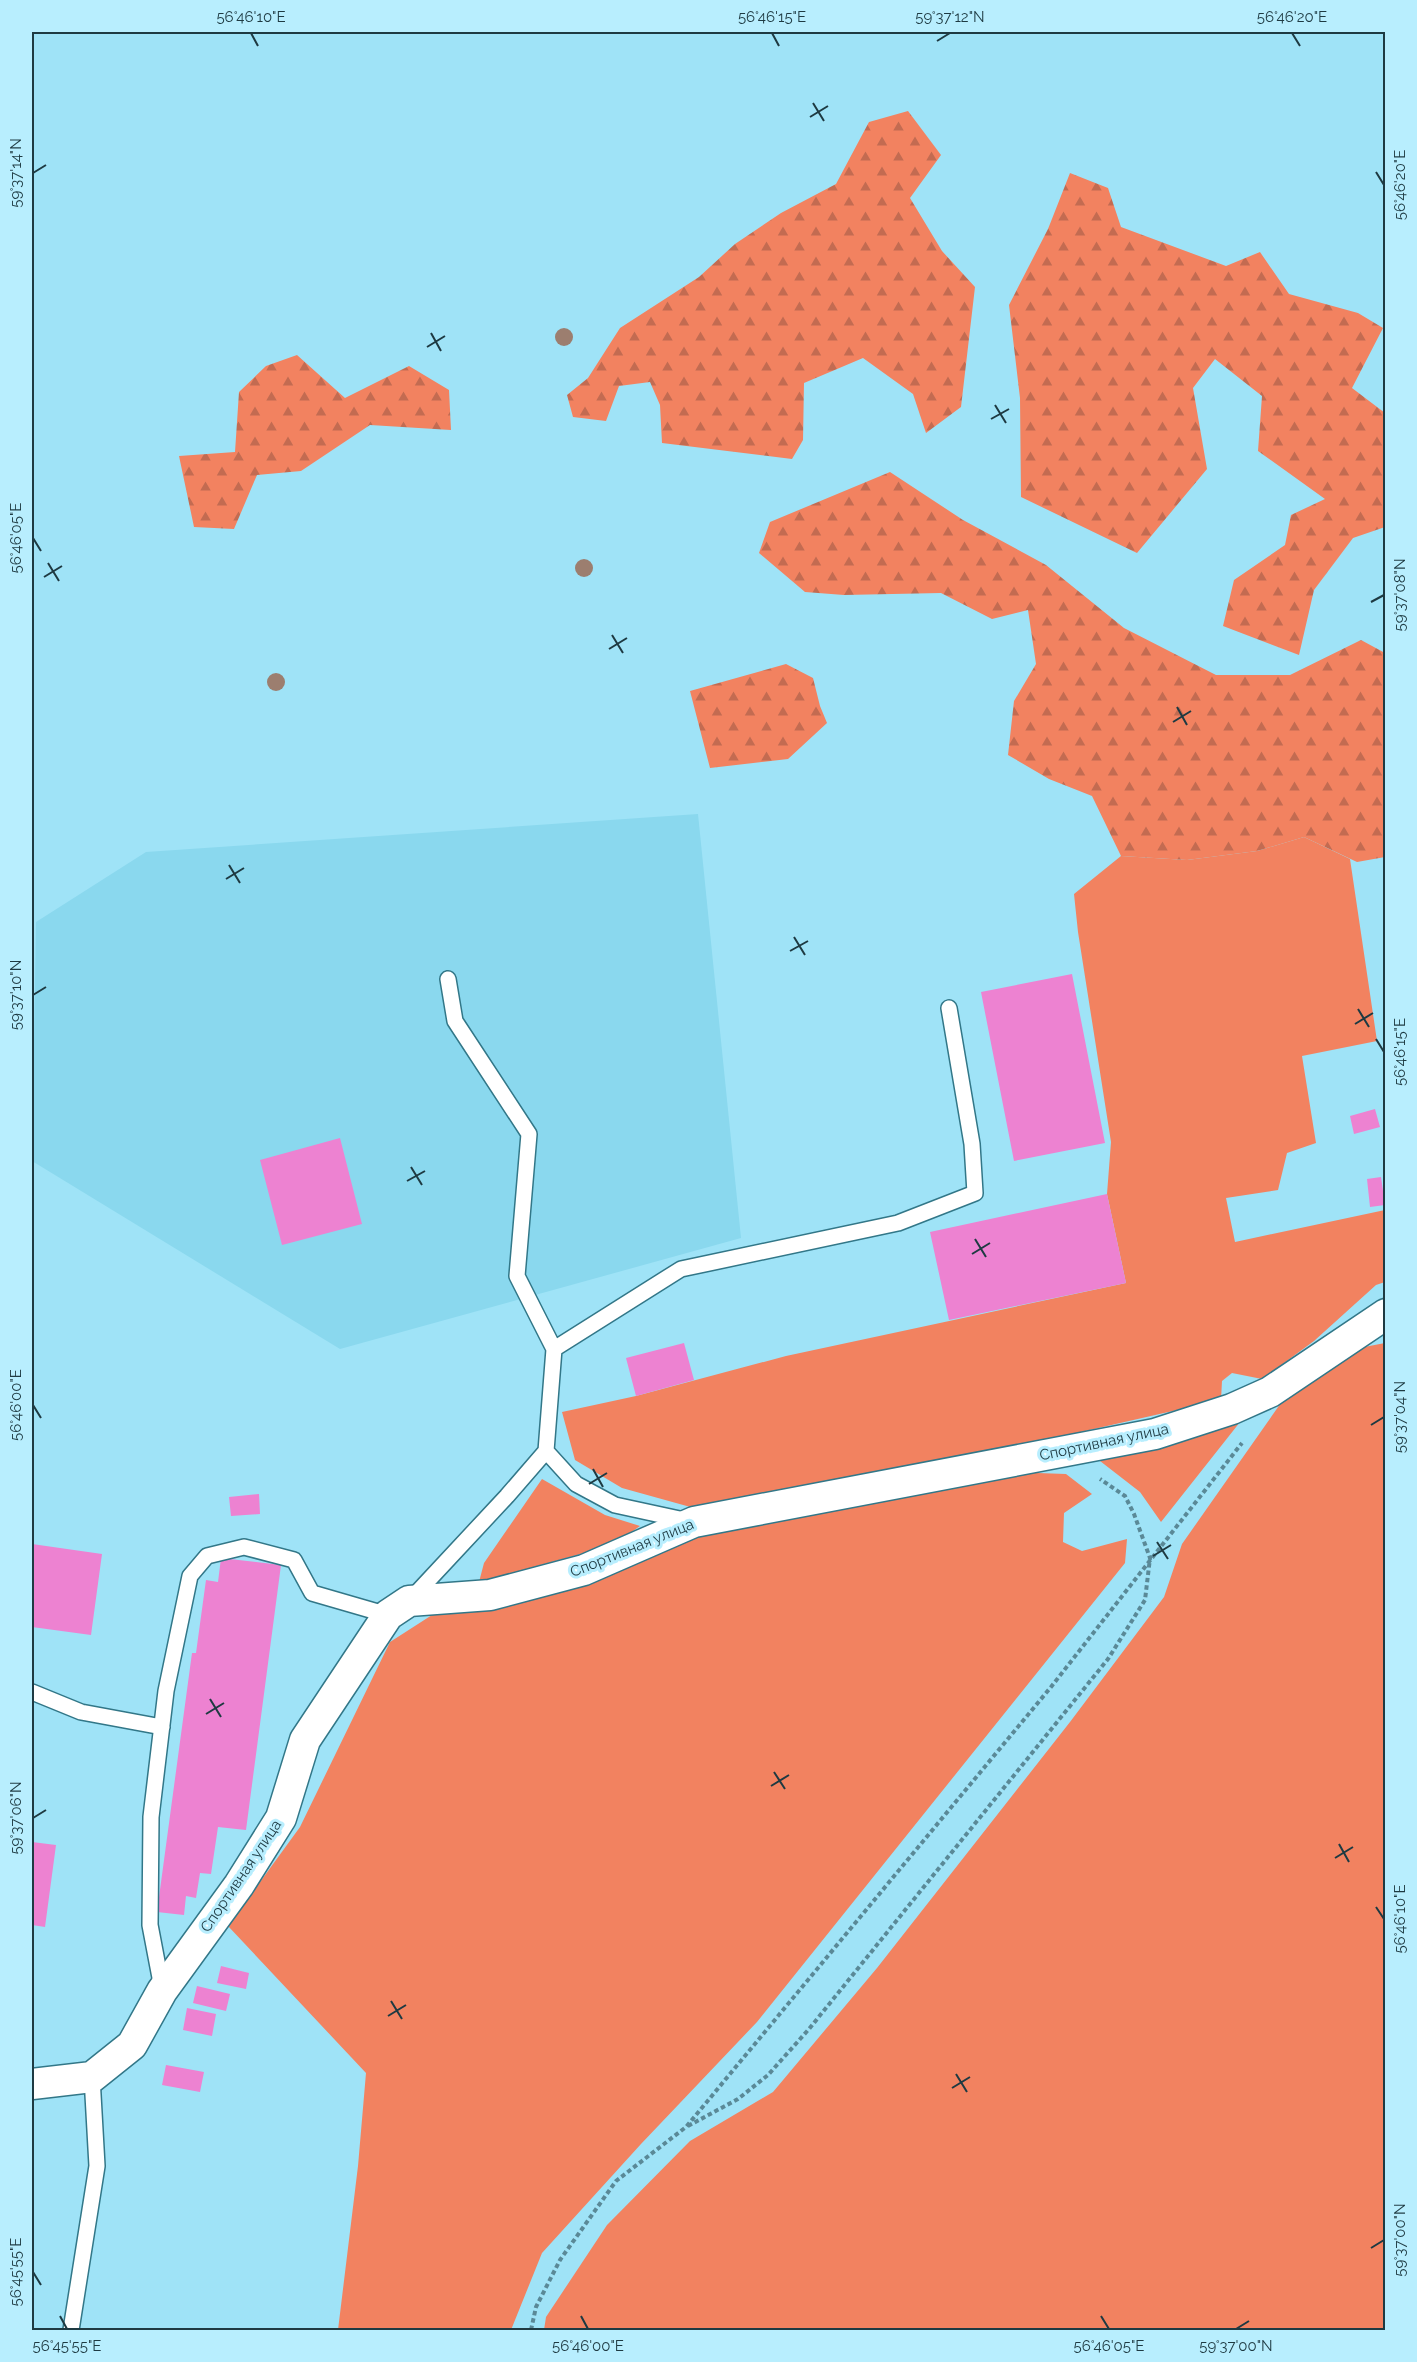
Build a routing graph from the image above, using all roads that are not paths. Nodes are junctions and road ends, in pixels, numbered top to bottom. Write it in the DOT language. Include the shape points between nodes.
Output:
graph roads {
  1 [pos="448,979"];
  2 [pos="949,1008"];
  3 [pos="1386,1314"];
  4 [pos="554,1349"];
  5 [pos="546,1451"];
  6 [pos="694,1522"];
  7 [pos="399,1608"];
  8 [pos="32,1692"];
  9 [pos="162,1727"];
  10 [pos="162,1991"];
  11 [pos="92,2077"];
  12 [pos="32,2084"];
  13 [pos="71,2331"];
  1 -- 4 [label="lane" via="455,1021 528,1134 517,1276"];
  2 -- 4 [label="lane" via="972,1144 975,1193 898,1223 681,1269"];
  3 -- 6 [label="street, Спортивная улица" via="1270,1392 1155,1434"];
  4 -- 5 [label="lane"];
  5 -- 6 [label="lane" via="576,1484 615,1505"];
  5 -- 7 [label="lane"];
  6 -- 7 [label="street, Спортивная улица" via="584,1570 490,1595"];
  7 -- 9 [label="lane" via="312,1593 294,1560 244,1547 207,1556 190,1576"];
  7 -- 10 [label="street, Спортивная улица" via="305,1740 281,1818"];
  8 -- 9 [label="lane" via="81,1712"];
  9 -- 10 [label="lane" via="151,1817 150,1925"];
  10 -- 11 [label="street, Спортивная улица" via="132,2045"];
  11 -- 12 [label="street"];
  11 -- 13 [label="lane" via="97,2166"];
}
